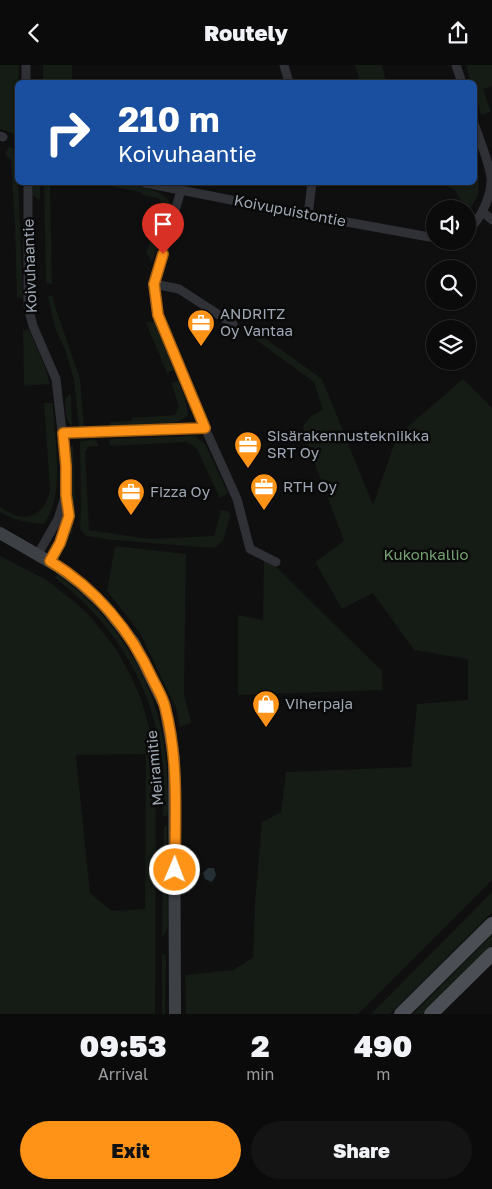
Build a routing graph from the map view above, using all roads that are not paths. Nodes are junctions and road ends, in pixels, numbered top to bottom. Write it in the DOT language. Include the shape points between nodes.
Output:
graph roads {
  1 [pos="26,65"];
  2 [pos="284,65"];
  3 [pos="456,65"];
  4 [pos="26,80"];
  5 [pos="288,80"];
  6 [pos="461,80"];
  7 [pos="477,131"];
  8 [pos="28,185"];
  9 [pos="155,185"];
  10 [pos="312,185"];
  11 [pos="181,190"];
  12 [pos="483,212"];
  13 [pos="308,215"];
  14 [pos="492,220"];
  15 [pos="476,221"];
  16 [pos="426,236"];
  17 [pos="154,284"];
  18 [pos="233,324"];
  19 [pos="205,428"];
  20 [pos="63,433"];
  21 [pos="66,495"];
  22 [pos="0,533"];
  23 [pos="38,553"];
  24 [pos="50,561"];
  25 [pos="276,562"];
  26 [pos="492,924"];
  27 [pos="492,954"];
  28 [pos="175,1014"];
  29 [pos="401,1014"];
  30 [pos="431,1014"];
  1 -- 4 [label="street"];
  2 -- 5 [label="street"];
  3 -- 6 [label="street"];
  7 -- 12 [label="street" via="492,179"];
  8 -- 20 [label="street, Koivuhaantie" via="28,306 56,379"];
  9 -- 11 [label="street, Koivupuistontie"];
  10 -- 13 [label="street"];
  11 -- 13 [label="street, Koivupuistontie"];
  11 -- 17 [label="street"];
  12 -- 14 [label="street"];
  12 -- 15 [label="street"];
  13 -- 16 [label="street, Koivupuistontie"];
  17 -- 18 [label="street" via="179,289"];
  17 -- 19 [label="street" via="158,315"];
  19 -- 20 [label="street"];
  19 -- 25 [label="street" via="237,499 250,549"];
  20 -- 21 [label="street, Koivuhaantie"];
  21 -- 23 [label="street, Koivuhaantie" via="58,519"];
  21 -- 24 [label="street, Koivuhaantie" via="68,522"];
  22 -- 23 [label="main road, Meiramitie"];
  23 -- 24 [label="main road, Meiramitie"];
  24 -- 28 [label="main road, Meiramitie" via="80,583 119,623 134,643 165,706 174,758"];
  26 -- 29 [label="main road"];
  27 -- 30 [label="main road"];
}
